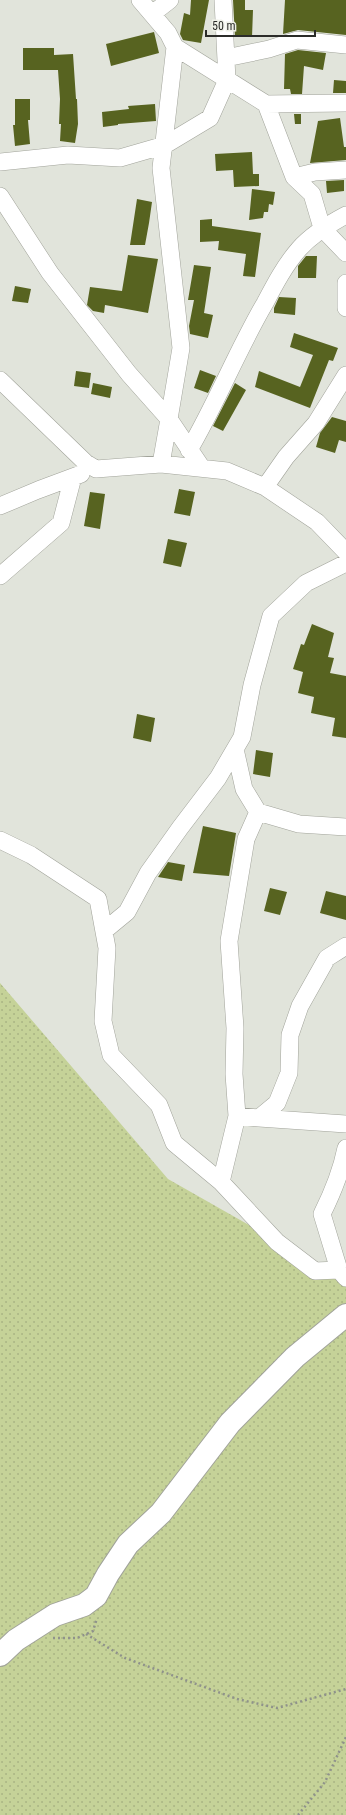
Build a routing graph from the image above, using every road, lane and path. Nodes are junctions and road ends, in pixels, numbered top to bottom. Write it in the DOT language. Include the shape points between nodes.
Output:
graph roads {
  1 [pos="140,0"];
  2 [pos="170,0"];
  3 [pos="223,0"];
  4 [pos="152,14"];
  5 [pos="346,44"];
  6 [pos="175,47"];
  7 [pos="226,58"];
  8 [pos="227,80"];
  9 [pos="346,103"];
  10 [pos="266,104"];
  11 [pos="165,145"];
  12 [pos="0,162"];
  13 [pos="346,170"];
  14 [pos="294,177"];
  15 [pos="0,196"];
  16 [pos="346,215"];
  17 [pos="322,228"];
  18 [pos="346,253"];
  19 [pos="346,283"];
  20 [pos="346,308"];
  21 [pos="346,375"];
  22 [pos="0,380"];
  23 [pos="169,420"];
  24 [pos="190,450"];
  25 [pos="161,464"];
  26 [pos="202,468"];
  27 [pos="96,469"];
  28 [pos="73,477"];
  29 [pos="265,487"];
  30 [pos="0,506"];
  31 [pos="346,552"];
  32 [pos="346,564"];
  33 [pos="0,576"];
  34 [pos="235,749"];
  35 [pos="258,812"];
  36 [pos="346,827"];
  37 [pos="0,840"];
  38 [pos="104,931"];
  39 [pos="346,946"];
  40 [pos="237,1116"];
  41 [pos="259,1118"];
  42 [pos="346,1124"];
  43 [pos="346,1148"];
  44 [pos="221,1182"];
  45 [pos="343,1274"];
  46 [pos="346,1315"];
  47 [pos="86,1634"];
  48 [pos="0,1655"];
  49 [pos="346,1689"];
  50 [pos="346,1737"];
  51 [pos="298,1815"];
  1 -- 4 [label="street"];
  2 -- 4 [label="street"];
  3 -- 7 [label="street"];
  4 -- 6 [label="street"];
  5 -- 7 [label="street" via="297,40"];
  6 -- 8 [label="street"];
  6 -- 11 [label="street"];
  7 -- 8 [label="street"];
  8 -- 10 [label="street"];
  8 -- 11 [label="street" via="210,118"];
  9 -- 10 [label="street"];
  10 -- 14 [label="street"];
  11 -- 12 [label="street" via="120,158 68,155"];
  11 -- 23 [label="street" via="161,168 181,348"];
  13 -- 14 [label="street" via="316,172"];
  14 -- 17 [label="street" via="312,194"];
  15 -- 23 [label="street" via="50,273 129,374"];
  16 -- 17 [label="street"];
  17 -- 18 [label="street"];
  17 -- 24 [label="street" via="300,248 280,275 247,334 208,418"];
  19 -- 20 [label="street"];
  21 -- 29 [label="street" via="316,423 286,457"];
  22 -- 27 [label="street" via="86,463"];
  23 -- 24 [label="street"];
  23 -- 25 [label="street"];
  24 -- 26 [label="street"];
  25 -- 26 [label="street"];
  25 -- 27 [label="street"];
  26 -- 29 [label="street" via="227,471"];
  27 -- 28 [label="street"];
  28 -- 30 [label="street"];
  28 -- 33 [label="street" via="61,523"];
  29 -- 31 [label="street" via="317,522"];
  32 -- 34 [label="street" via="306,583 271,616 252,685 242,737"];
  34 -- 35 [label="street" via="244,789"];
  34 -- 38 [label="street" via="218,778 148,873 127,912"];
  35 -- 36 [label="street" via="299,824"];
  35 -- 40 [label="street" via="246,839 229,941 235,1028 234,1074"];
  37 -- 38 [label="street" via="31,855 98,899"];
  38 -- 44 [label="street" via="108,948 103,1021 111,1055 159,1105 174,1142"];
  39 -- 41 [label="street" via="327,958 300,1006 290,1035 289,1073 277,1103"];
  40 -- 41 [label="street"];
  40 -- 44 [label="street"];
  41 -- 42 [label="street"];
  43 -- 45 [label="street" via="336,1188 322,1214"];
  44 -- 45 [label="street" via="277,1242 316,1271"];
  46 -- 48 [label="street" via="295,1357 230,1423 161,1513 128,1544 96,1596 84,1605 55,1615 16,1640"];
  47 -- 49 [label="path" via="125,1658 237,1699 277,1708"];
  50 -- 51 [label="path" via="325,1782"];
}
